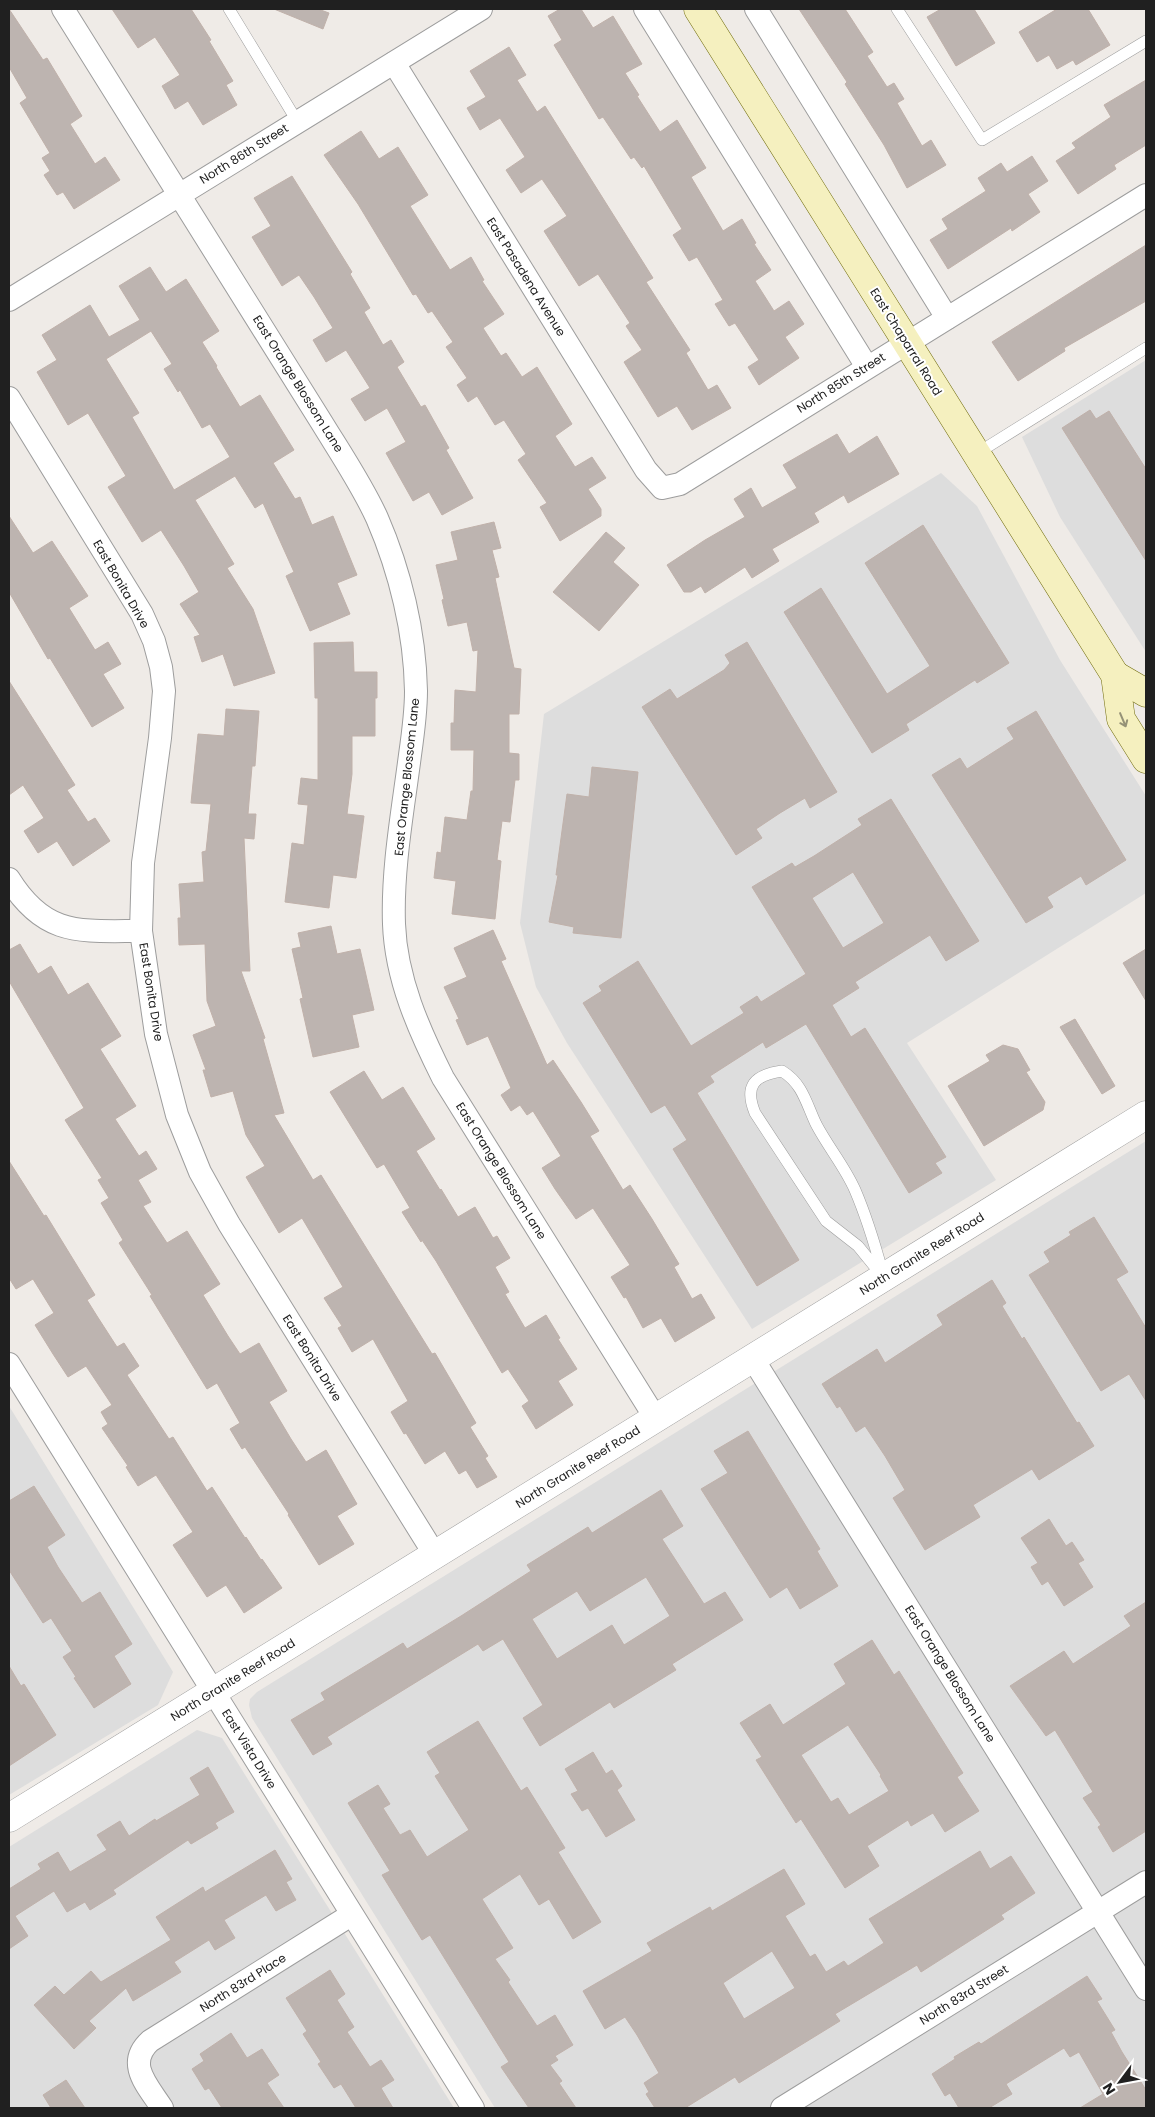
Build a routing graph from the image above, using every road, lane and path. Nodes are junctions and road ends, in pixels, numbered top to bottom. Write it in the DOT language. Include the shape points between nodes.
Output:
graph roads {
  1 [pos="63,9"];
  2 [pos="229,9"];
  3 [pos="481,9"];
  4 [pos="645,9"];
  5 [pos="698,9"];
  6 [pos="756,9"];
  7 [pos="897,9"];
  8 [pos="1146,41"];
  9 [pos="394,63"];
  10 [pos="297,121"];
  11 [pos="179,194"];
  12 [pos="1146,194"];
  13 [pos="9,300"];
  14 [pos="947,318"];
  15 [pos="907,343"];
  16 [pos="1146,348"];
  17 [pos="866,367"];
  18 [pos="9,398"];
  19 [pos="976,454"];
  20 [pos="662,488"];
  21 [pos="1115,675"];
  22 [pos="1146,693"];
  23 [pos="1146,759"];
  24 [pos="9,879"];
  25 [pos="141,931"];
  26 [pos="1146,1115"];
  27 [pos="884,1278"];
  28 [pos="753,1359"];
  29 [pos="9,1364"];
  30 [pos="656,1419"];
  31 [pos="435,1555"];
  32 [pos="213,1692"];
  33 [pos="9,1818"];
  34 [pos="1146,1882"];
  35 [pos="1098,1912"];
  36 [pos="351,1915"];
  37 [pos="1146,1989"];
  38 [pos="162,2108"];
  39 [pos="473,2108"];
  40 [pos="782,2108"];
  1 -- 11 [label="street, East Orange Blossom Lane"];
  2 -- 10 [label="lane"];
  3 -- 9 [label="street, North 86th Street"];
  4 -- 17 [label="street"];
  5 -- 15 [label="main road, East Chaparral Road"];
  6 -- 14 [label="street"];
  7 -- 8 [label="lane" via="982,140"];
  9 -- 10 [label="street, North 86th Street"];
  9 -- 20 [label="street, East Pasadena Avenue" via="646,470"];
  10 -- 11 [label="street, North 86th Street"];
  11 -- 13 [label="street, North 86th Street"];
  11 -- 30 [label="street, East Orange Blossom Lane" via="356,479 394,562 406,606 416,691 394,886 394,926 409,1002 421,1035 443,1078"];
  12 -- 14 [label="street, North 85th Street"];
  14 -- 15 [label="street, North 85th Street"];
  15 -- 17 [label="street, North 85th Street"];
  15 -- 19 [label="main road, East Chaparral Road"];
  16 -- 19 [label="lane"];
  17 -- 20 [label="street, North 85th Street" via="680,484"];
  18 -- 25 [label="street, East Bonita Drive" via="142,614 161,667 164,691 143,863"];
  19 -- 21 [label="main road, East Chaparral Road"];
  21 -- 22 [label="main road, East Chaparral Road"];
  21 -- 23 [label="main road, East Chaparral Road, one-way" via="1121,719"];
  24 -- 25 [label="street" via="37,913 56,924 81,931"];
  25 -- 31 [label="street, East Bonita Drive" via="156,1034 177,1115 200,1172"];
  26 -- 27 [label="street, North Granite Reef Road"];
  27 -- 27 [label="lane" via="873,1236 855,1189 816,1124 794,1078 782,1071 762,1076 750,1090 756,1113 826,1221 858,1246"];
  27 -- 28 [label="street, North Granite Reef Road"];
  28 -- 30 [label="street, North Granite Reef Road"];
  28 -- 35 [label="street, East Orange Blossom Lane"];
  29 -- 32 [label="street, East Vista Drive"];
  30 -- 31 [label="street, North Granite Reef Road"];
  31 -- 32 [label="street, North Granite Reef Road"];
  32 -- 33 [label="street, North Granite Reef Road"];
  32 -- 36 [label="street, East Vista Drive"];
  34 -- 35 [label="street, North 83rd Street"];
  35 -- 37 [label="street, East Orange Blossom Lane"];
  35 -- 40 [label="street, North 83rd Street"];
  36 -- 38 [label="street, North 83rd Place" via="143,2048 138,2064"];
  36 -- 39 [label="street, East Vista Drive"];
}
